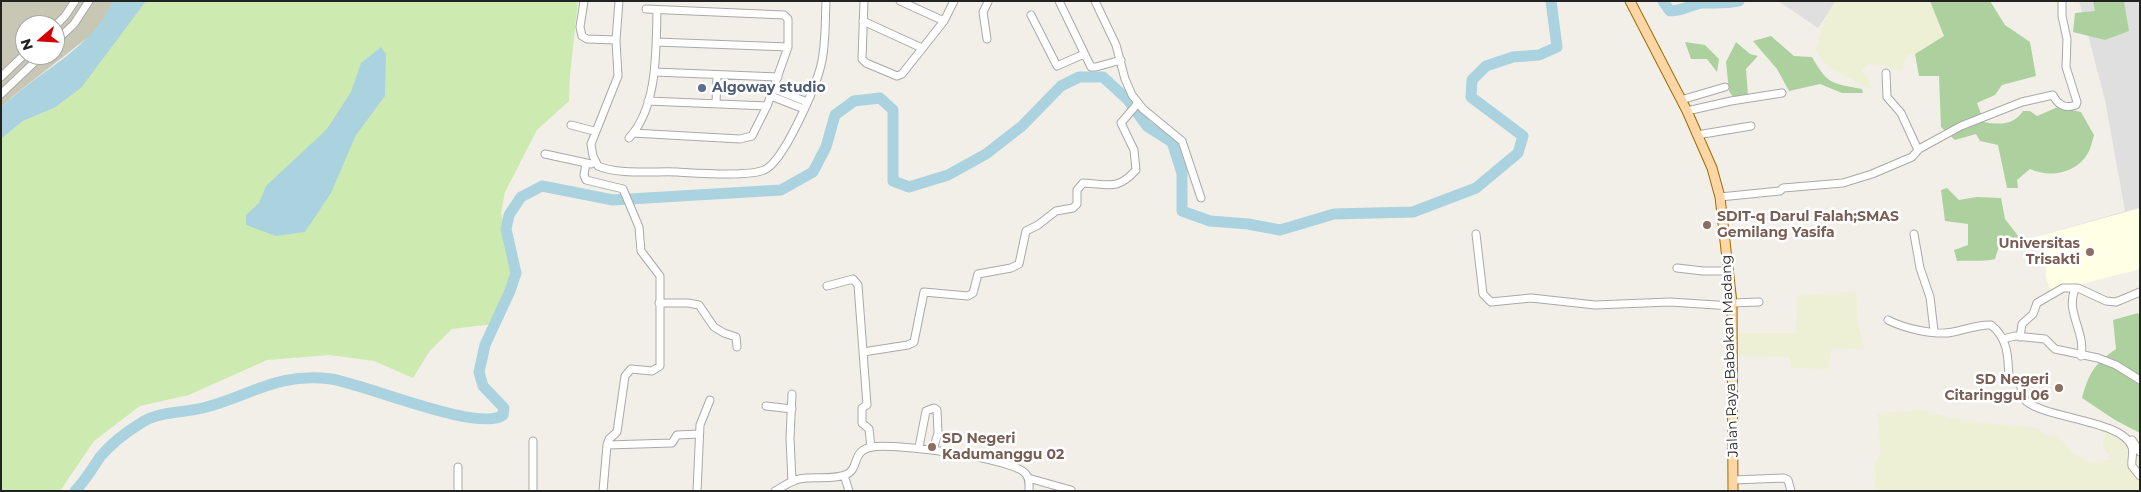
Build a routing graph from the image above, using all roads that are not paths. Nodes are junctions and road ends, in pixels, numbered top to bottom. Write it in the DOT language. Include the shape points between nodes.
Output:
graph roads {
  1 [pos="75,1"];
  2 [pos="89,1"];
  3 [pos="584,1"];
  4 [pos="619,1"];
  5 [pos="826,1"];
  6 [pos="864,1"];
  7 [pos="900,1"];
  8 [pos="954,1"];
  9 [pos="989,1"];
  10 [pos="1059,1"];
  11 [pos="1095,1"];
  12 [pos="1630,1"];
  13 [pos="2062,1"];
  14 [pos="646,9"];
  15 [pos="657,10"];
  16 [pos="64,15"];
  17 [pos="1031,15"];
  18 [pos="862,21"];
  19 [pos="944,21"];
  20 [pos="65,33"];
  21 [pos="987,39"];
  22 [pos="616,40"];
  23 [pos="656,42"];
  24 [pos="788,47"];
  25 [pos="922,48"];
  26 [pos="1084,54"];
  27 [pos="1121,60"];
  28 [pos="15,64"];
  29 [pos="31,65"];
  30 [pos="654,72"];
  31 [pos="1886,73"];
  32 [pos="717,75"];
  33 [pos="1,77"];
  34 [pos="778,77"];
  35 [pos="1724,87"];
  36 [pos="774,89"];
  37 [pos="1782,93"];
  38 [pos="1,94"];
  39 [pos="771,96"];
  40 [pos="1681,100"];
  41 [pos="648,101"];
  42 [pos="716,104"];
  43 [pos="1136,104"];
  44 [pos="767,106"];
  45 [pos="805,106"];
  46 [pos="1687,112"];
  47 [pos="571,125"];
  48 [pos="1750,126"];
  49 [pos="594,131"];
  50 [pos="1697,135"];
  51 [pos="1918,150"];
  52 [pos="544,154"];
  53 [pos="586,163"];
  54 [pos="598,166"];
  55 [pos="1720,197"];
  56 [pos="1201,198"];
  57 [pos="1476,234"];
  58 [pos="1914,234"];
  59 [pos="1677,268"];
  60 [pos="1729,271"];
  61 [pos="827,286"];
  62 [pos="2076,288"];
  63 [pos="2140,292"];
  64 [pos="1759,302"];
  65 [pos="659,303"];
  66 [pos="1732,304"];
  67 [pos="1888,320"];
  68 [pos="1934,331"];
  69 [pos="2020,337"];
  70 [pos="2003,339"];
  71 [pos="737,348"];
  72 [pos="863,352"];
  73 [pos="2081,356"];
  74 [pos="2140,380"];
  75 [pos="792,394"];
  76 [pos="710,400"];
  77 [pos="766,406"];
  78 [pos="792,409"];
  79 [pos="699,434"];
  80 [pos="2119,435"];
  81 [pos="533,441"];
  82 [pos="607,445"];
  83 [pos="871,447"];
  84 [pos="920,447"];
  85 [pos="933,450"];
  86 [pos="2140,452"];
  87 [pos="458,467"];
  88 [pos="844,475"];
  89 [pos="2140,476"];
  90 [pos="1028,478"];
  91 [pos="1733,480"];
  92 [pos="792,482"];
  93 [pos="1071,490"];
  94 [pos="458,491"];
  95 [pos="533,491"];
  96 [pos="603,491"];
  97 [pos="697,491"];
  98 [pos="775,491"];
  99 [pos="849,491"];
  100 [pos="1029,491"];
  101 [pos="1732,491"];
  102 [pos="1791,491"];
  1 -- 16 [label="street"];
  2 -- 20 [label="street"];
  3 -- 22 [label="street" via="580,27 582,36"];
  4 -- 22 [label="street"];
  5 -- 45 [label="street" via="821,66"];
  6 -- 18 [label="street"];
  7 -- 19 [label="street"];
  8 -- 19 [label="street"];
  9 -- 21 [label="street" via="983,12"];
  10 -- 26 [label="street"];
  11 -- 27 [label="street"];
  12 -- 40 [label="main road, Jalan Raya Babakan Madang"];
  13 -- 51 [label="street" via="2067,39 2066,67 2076,106 2063,106 2053,95 2036,98 1961,126"];
  14 -- 15 [label="street"];
  15 -- 23 [label="street"];
  15 -- 24 [label="street" via="784,15 788,19"];
  17 -- 26 [label="street" via="1056,65"];
  18 -- 25 [label="street"];
  18 -- 25 [label="street" via="862,57 866,63 894,76 899,76"];
  19 -- 25 [label="street"];
  22 -- 49 [label="street" via="618,76"];
  23 -- 24 [label="street"];
  23 -- 30 [label="street"];
  24 -- 34 [label="street"];
  26 -- 27 [label="street" via="1093,68"];
  27 -- 43 [label="street"];
  28 -- 33 [label="street"];
  29 -- 38 [label="street"];
  30 -- 32 [label="street"];
  30 -- 41 [label="street"];
  31 -- 51 [label="street" via="1887,97 1901,113"];
  32 -- 34 [label="street"];
  32 -- 42 [label="street"];
  34 -- 36 [label="street"];
  35 -- 40 [label="street"];
  36 -- 39 [label="street"];
  36 -- 45 [label="street"];
  37 -- 46 [label="street"];
  39 -- 44 [label="street"];
  39 -- 45 [label="street"];
  40 -- 46 [label="main road, Jalan Raya Babakan Madang"];
  41 -- 42 [label="street"];
  41 -- 44 [label="street" via="631,136 747,138 756,130"];
  42 -- 44 [label="street"];
  43 -- 56 [label="street" via="1182,141"];
  43 -- 72 [label="street" via="1122,125 1134,150 1136,165 1129,178 1113,186 1083,183 1077,190 1077,204 1073,208 1056,211 1026,231 1018,264 978,274 971,295 924,292 912,344"];
  45 -- 54 [label="street" via="780,157 763,171 692,173"];
  46 -- 50 [label="main road, Jalan Raya Babakan Madang"];
  47 -- 49 [label="street"];
  48 -- 50 [label="street"];
  49 -- 54 [label="street" via="591,150"];
  50 -- 55 [label="main road, Jalan Raya Babakan Madang" via="1712,168"];
  51 -- 55 [label="street" via="1912,157 1843,183"];
  52 -- 53 [label="street"];
  53 -- 54 [label="street"];
  53 -- 65 [label="street" via="586,180 623,189 639,227 641,251 660,276"];
  55 -- 60 [label="main road, Jalan Raya Babakan Madang"];
  57 -- 66 [label="street" via="1483,294 1491,302 1540,298 1595,305"];
  58 -- 68 [label="street" via="1918,262 1930,297"];
  59 -- 60 [label="street"];
  60 -- 66 [label="main road, Jalan Raya Babakan Madang"];
  61 -- 72 [label="street" via="850,279 857,282"];
  62 -- 63 [label="street" via="2116,302"];
  62 -- 69 [label="street" via="2063,288 2037,303 2033,314 2022,324"];
  62 -- 73 [label="street" via="2073,310 2082,339"];
  64 -- 66 [label="street"];
  65 -- 71 [label="street" via="699,305 714,327 736,337"];
  65 -- 82 [label="street" via="660,366 656,370 628,370 622,389 617,432"];
  66 -- 91 [label="main road, Jalan Raya Babakan Madang"];
  67 -- 68 [label="street" via="1909,330"];
  68 -- 70 [label="street" via="1950,333 1992,325"];
  69 -- 70 [label="street"];
  69 -- 73 [label="street" via="2045,339 2055,349"];
  70 -- 80 [label="street" via="2008,354 2009,379 2020,383 2026,401 2045,410 2097,424"];
  72 -- 83 [label="street" via="867,405 862,408 860,417 869,429"];
  73 -- 74 [label="street" via="2110,363"];
  75 -- 78 [label="street"];
  76 -- 79 [label="street" via="701,418"];
  77 -- 78 [label="street"];
  78 -- 92 [label="street"];
  79 -- 82 [label="street" via="678,435 672,443"];
  79 -- 97 [label="street"];
  80 -- 86 [label="street" via="2130,438"];
  80 -- 89 [label="street" via="2131,445 2131,465"];
  81 -- 95 [label="street"];
  82 -- 96 [label="street"];
  83 -- 84 [label="street"];
  83 -- 88 [label="street" via="858,453 852,470"];
  84 -- 85 [label="street"];
  84 -- 85 [label="street" via="926,411 934,408 937,410 938,433"];
  85 -- 90 [label="street" via="1013,466 1024,471"];
  87 -- 94 [label="street"];
  88 -- 92 [label="street"];
  88 -- 99 [label="street"];
  90 -- 93 [label="street"];
  90 -- 100 [label="street"];
  91 -- 101 [label="main road, Jalan Raya Babakan Madang"];
  91 -- 102 [label="street" via="1784,478 1788,480"];
  92 -- 98 [label="street"];
}
